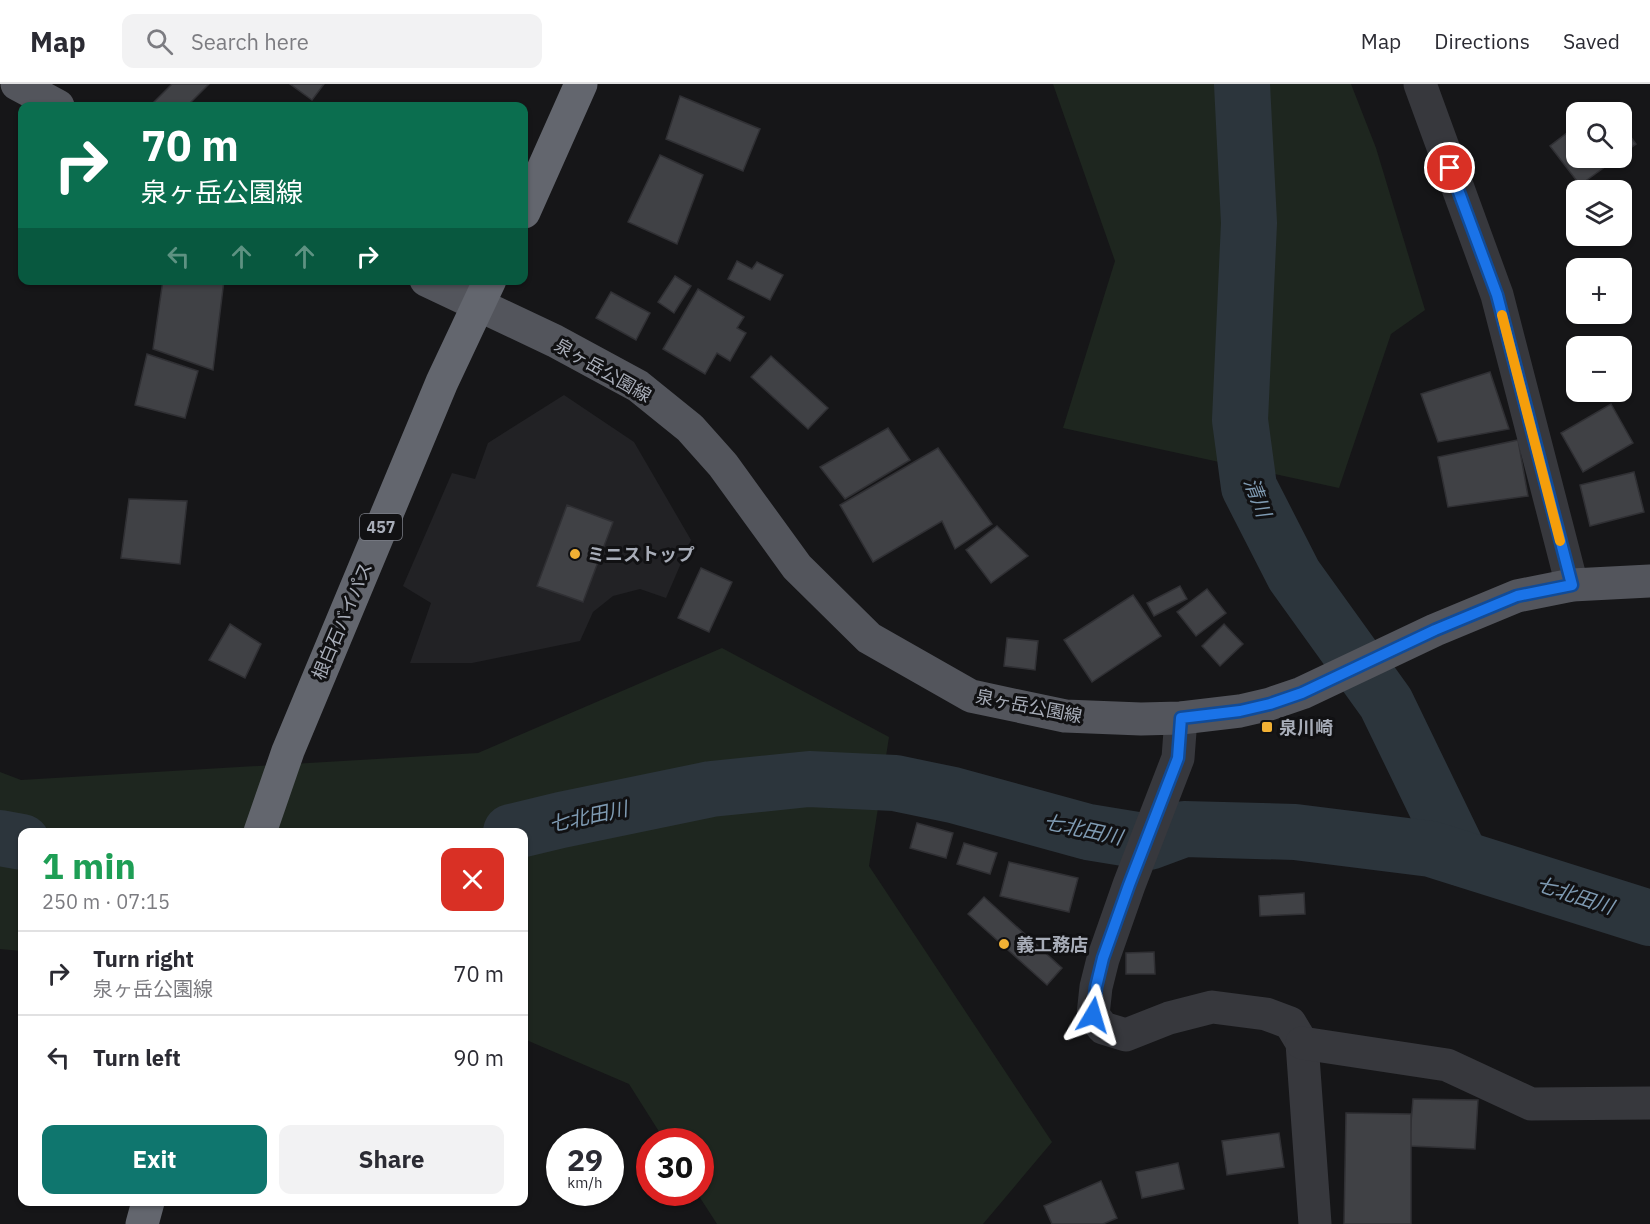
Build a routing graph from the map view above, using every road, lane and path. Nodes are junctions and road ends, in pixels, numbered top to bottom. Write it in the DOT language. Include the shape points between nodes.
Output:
graph roads {
  1 [pos="17,84"];
  2 [pos="581,84"];
  3 [pos="1420,84"];
  4 [pos="51,102"];
  5 [pos="528,203"];
  6 [pos="451,285"];
  7 [pos="485,292"];
  8 [pos="1650,581"];
  9 [pos="1572,585"];
  10 [pos="1181,718"];
  11 [pos="261,828"];
  12 [pos="1302,1043"];
  13 [pos="1650,1103"];
  14 [pos="147,1206"];
  15 [pos="142,1224"];
  16 [pos="1315,1224"];
  1 -- 4 [label="main road"];
  2 -- 5 [label="highway"];
  3 -- 9 [label="street" via="1497,295"];
  6 -- 7 [label="main road, 泉ヶ岳公園線"];
  7 -- 10 [label="main road, 泉ヶ岳公園線" via="555,341 638,386 690,428 723,465 797,567 869,638 971,696 1065,716"];
  7 -- 11 [label="highway, 根白石バイパス / 457" via="442,382 288,751"];
  8 -- 9 [label="main road, 泉ヶ岳公園線"];
  9 -- 10 [label="main road, 泉ヶ岳公園線" via="1517,596 1270,704"];
  10 -- 12 [label="street" via="1178,758 1103,958 1093,1015 1103,1028 1126,1035 1212,1007 1266,1014 1290,1023"];
  12 -- 13 [label="street" via="1447,1065 1531,1104"];
  12 -- 16 [label="street"];
  14 -- 15 [label="highway"];
}
